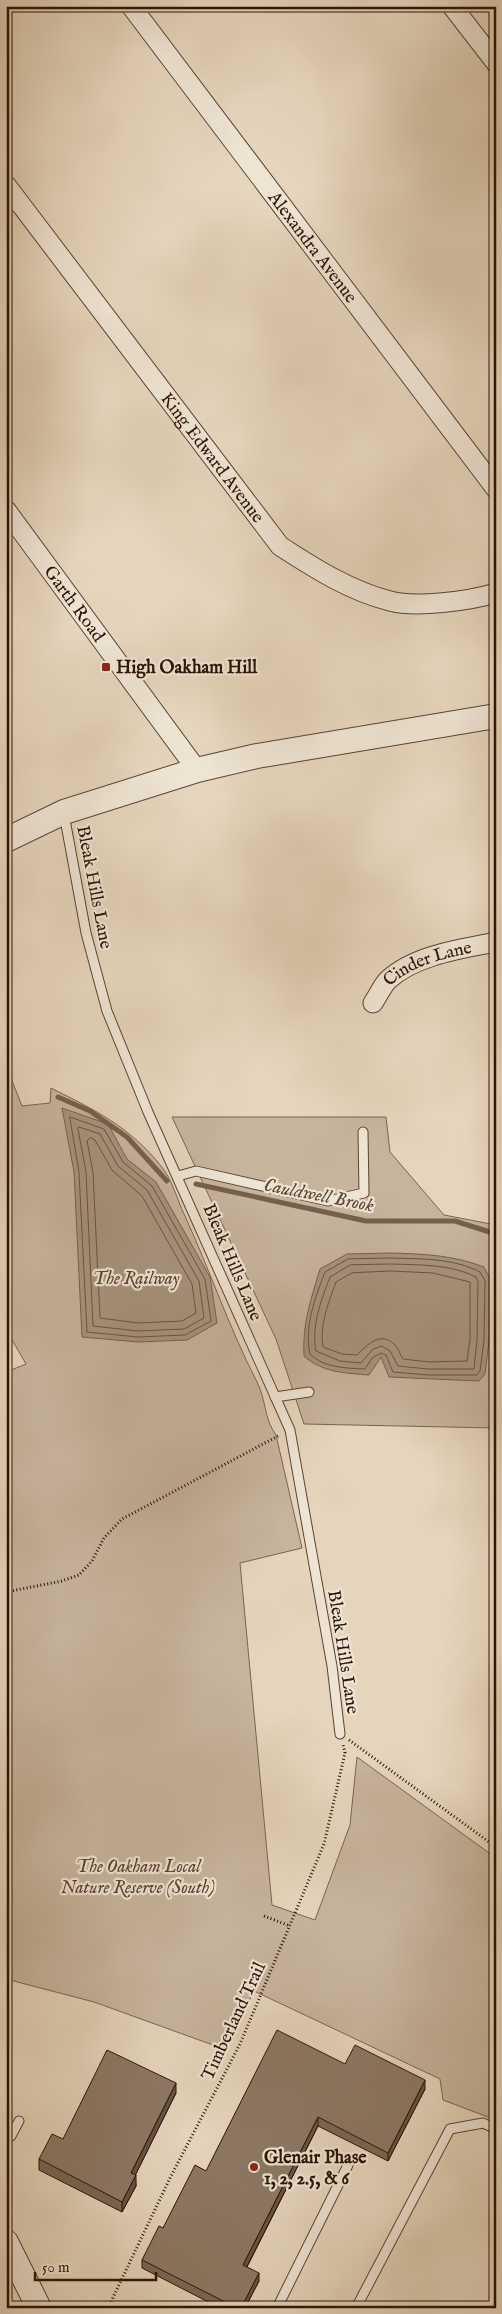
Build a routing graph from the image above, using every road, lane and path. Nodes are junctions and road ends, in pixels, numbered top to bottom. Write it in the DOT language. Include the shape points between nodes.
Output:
graph roads {
  1 [pos="131,6"];
  2 [pos="452,6"];
  3 [pos="496,63"];
  4 [pos="6,185"];
  5 [pos="496,489"];
  6 [pos="6,510"];
  7 [pos="496,593"];
  8 [pos="496,716"];
  9 [pos="197,770"];
  10 [pos="64,812"];
  11 [pos="6,840"];
  12 [pos="496,942"];
  13 [pos="373,1003"];
  14 [pos="363,1132"];
  15 [pos="178,1176"];
  16 [pos="309,1392"];
  17 [pos="275,1397"];
  18 [pos="290,1430"];
  19 [pos="6,1592"];
  20 [pos="340,1734"];
  21 [pos="496,1847"];
  22 [pos="264,1916"];
  23 [pos="290,1926"];
  24 [pos="19,2121"];
  25 [pos="496,2129"];
  26 [pos="6,2139"];
  27 [pos="349,2163"];
  28 [pos="6,2242"];
  29 [pos="39,2308"];
  30 [pos="108,2308"];
  31 [pos="277,2308"];
  32 [pos="356,2308"];
  1 -- 5 [label="street, Alexandra Avenue"];
  2 -- 3 [label="street"];
  4 -- 7 [label="street, King Edward Avenue" via="280,546 331,578 390,601 448,603"];
  6 -- 9 [label="street, Garth Road"];
  8 -- 9 [label="street" via="257,756"];
  9 -- 10 [label="street"];
  10 -- 11 [label="street"];
  10 -- 15 [label="lane, Bleak Hills Lane" via="86,933 107,1011"];
  12 -- 13 [label="street, Cinder Lane" via="453,951 409,966 388,981"];
  14 -- 15 [label="lane" via="364,1192 328,1201 196,1171"];
  15 -- 17 [label="lane, Bleak Hills Lane"];
  16 -- 17 [label="lane"];
  17 -- 18 [label="lane, Bleak Hills Lane"];
  18 -- 19 [label="path" via="122,1519 79,1574 62,1581"];
  18 -- 20 [label="lane, Bleak Hills Lane" via="332,1666"];
  20 -- 21 [label="path"];
  20 -- 23 [label="path, Timberland Trail" via="345,1753 324,1844"];
  22 -- 23 [label="path"];
  23 -- 30 [label="path, Timberland Trail" via="240,2044 171,2176"];
  24 -- 26 [label="lane"];
  25 -- 32 [label="lane" via="483,2123 450,2129"];
  27 -- 31 [label="lane"];
  28 -- 29 [label="street"];
}
